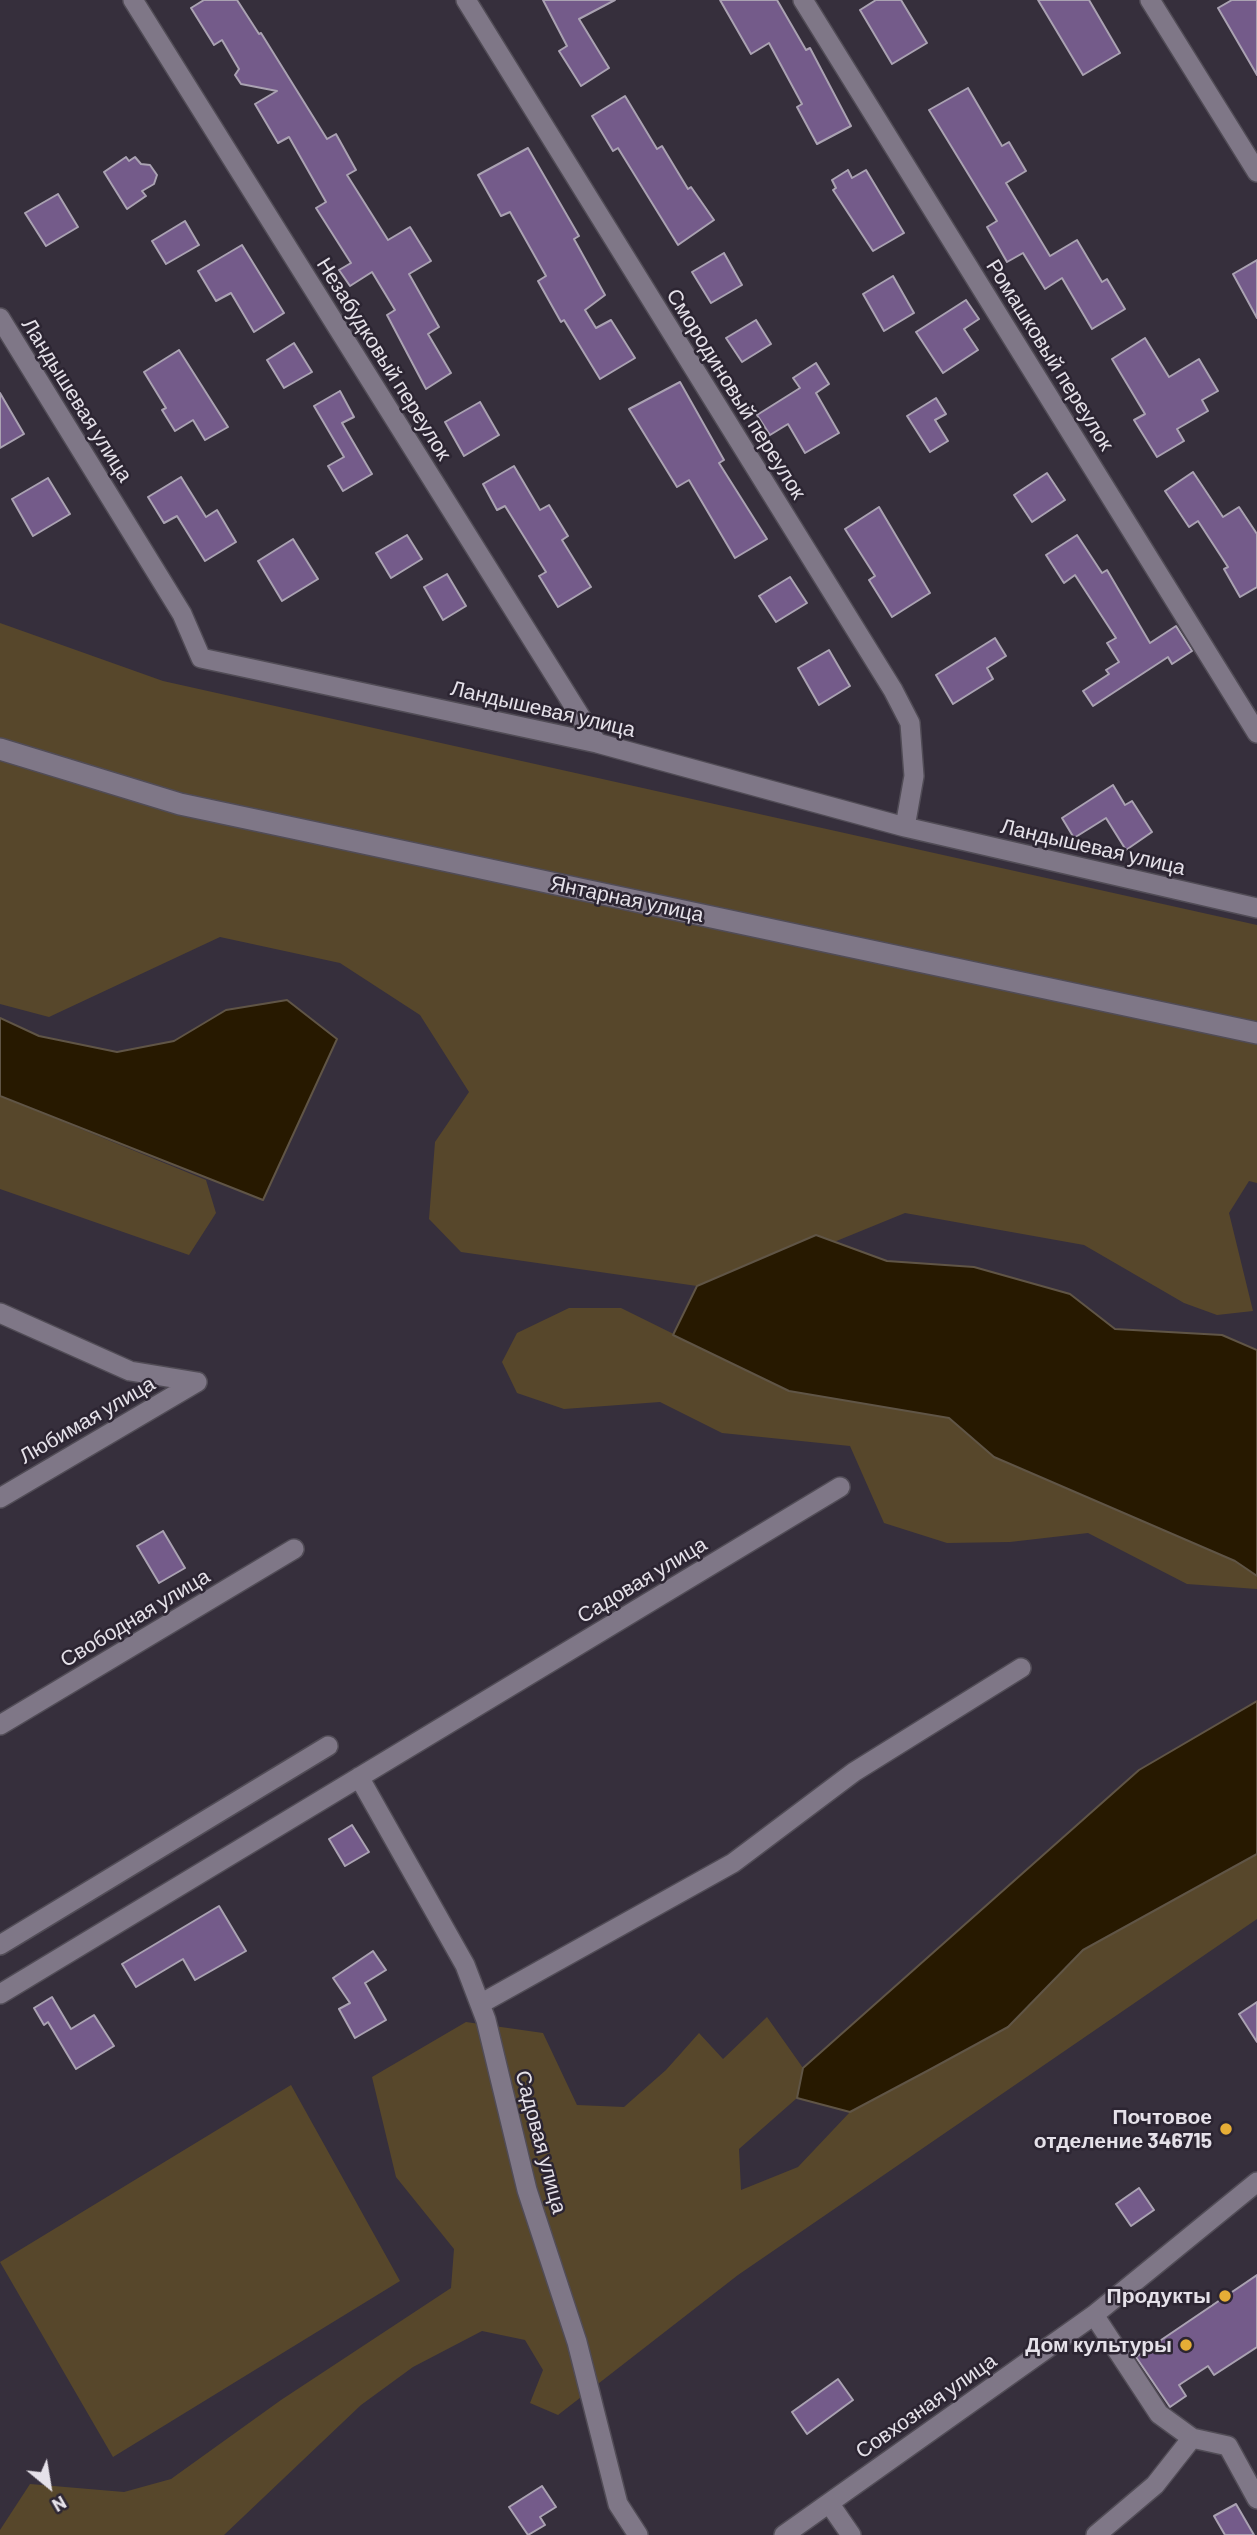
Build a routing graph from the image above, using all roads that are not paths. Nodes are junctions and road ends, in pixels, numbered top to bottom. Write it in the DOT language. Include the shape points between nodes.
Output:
graph roads {
  1 [pos="133,0"];
  2 [pos="466,0"];
  3 [pos="803,0"];
  4 [pos="1150,0"];
  5 [pos="1257,172"];
  6 [pos="0,318"];
  7 [pos="1257,733"];
  8 [pos="597,743"];
  9 [pos="0,749"];
  10 [pos="905,827"];
  11 [pos="1257,908"];
  12 [pos="1257,1033"];
  13 [pos="0,1313"];
  14 [pos="840,1487"];
  15 [pos="0,1498"];
  16 [pos="294,1549"];
  17 [pos="1021,1668"];
  18 [pos="0,1726"];
  19 [pos="328,1746"];
  20 [pos="359,1777"];
  21 [pos="0,1945"];
  22 [pos="0,1994"];
  23 [pos="480,2004"];
  24 [pos="1257,2182"];
  25 [pos="1094,2315"];
  26 [pos="1192,2438"];
  27 [pos="1257,2499"];
  28 [pos="829,2503"];
  29 [pos="638,2535"];
  30 [pos="784,2535"];
  31 [pos="851,2535"];
  32 [pos="1096,2535"];
  1 -- 8 [label="street, Незабудковый переулок"];
  2 -- 10 [label="street, Смородиновый переулок" via="893,690 910,723 914,776"];
  3 -- 7 [label="street, Ромашковый переулок"];
  4 -- 5 [label="street"];
  6 -- 8 [label="street, Ландышевая улица" via="182,614 201,659"];
  8 -- 10 [label="street, Ландышевая улица"];
  9 -- 12 [label="street, Янтарная улица" via="180,804"];
  10 -- 11 [label="street, Ландышевая улица"];
  13 -- 15 [label="street, Любимая улица" via="130,1371 197,1382"];
  14 -- 20 [label="street, Садовая улица"];
  16 -- 18 [label="street, Свободная улица"];
  17 -- 23 [label="street" via="854,1772 733,1863"];
  19 -- 21 [label="street"];
  20 -- 22 [label="street, Садовая улица"];
  20 -- 23 [label="street, Садовая улица" via="465,1965"];
  23 -- 29 [label="street, Садовая улица" via="527,2190 577,2342 618,2504"];
  24 -- 25 [label="street, Совхозная улица"];
  25 -- 26 [label="street" via="1158,2414"];
  25 -- 28 [label="street, Совхозная улица"];
  26 -- 27 [label="street" via="1228,2446"];
  26 -- 32 [label="street" via="1155,2485"];
  28 -- 30 [label="street, Совхозная улица"];
  28 -- 31 [label="street"];
}
